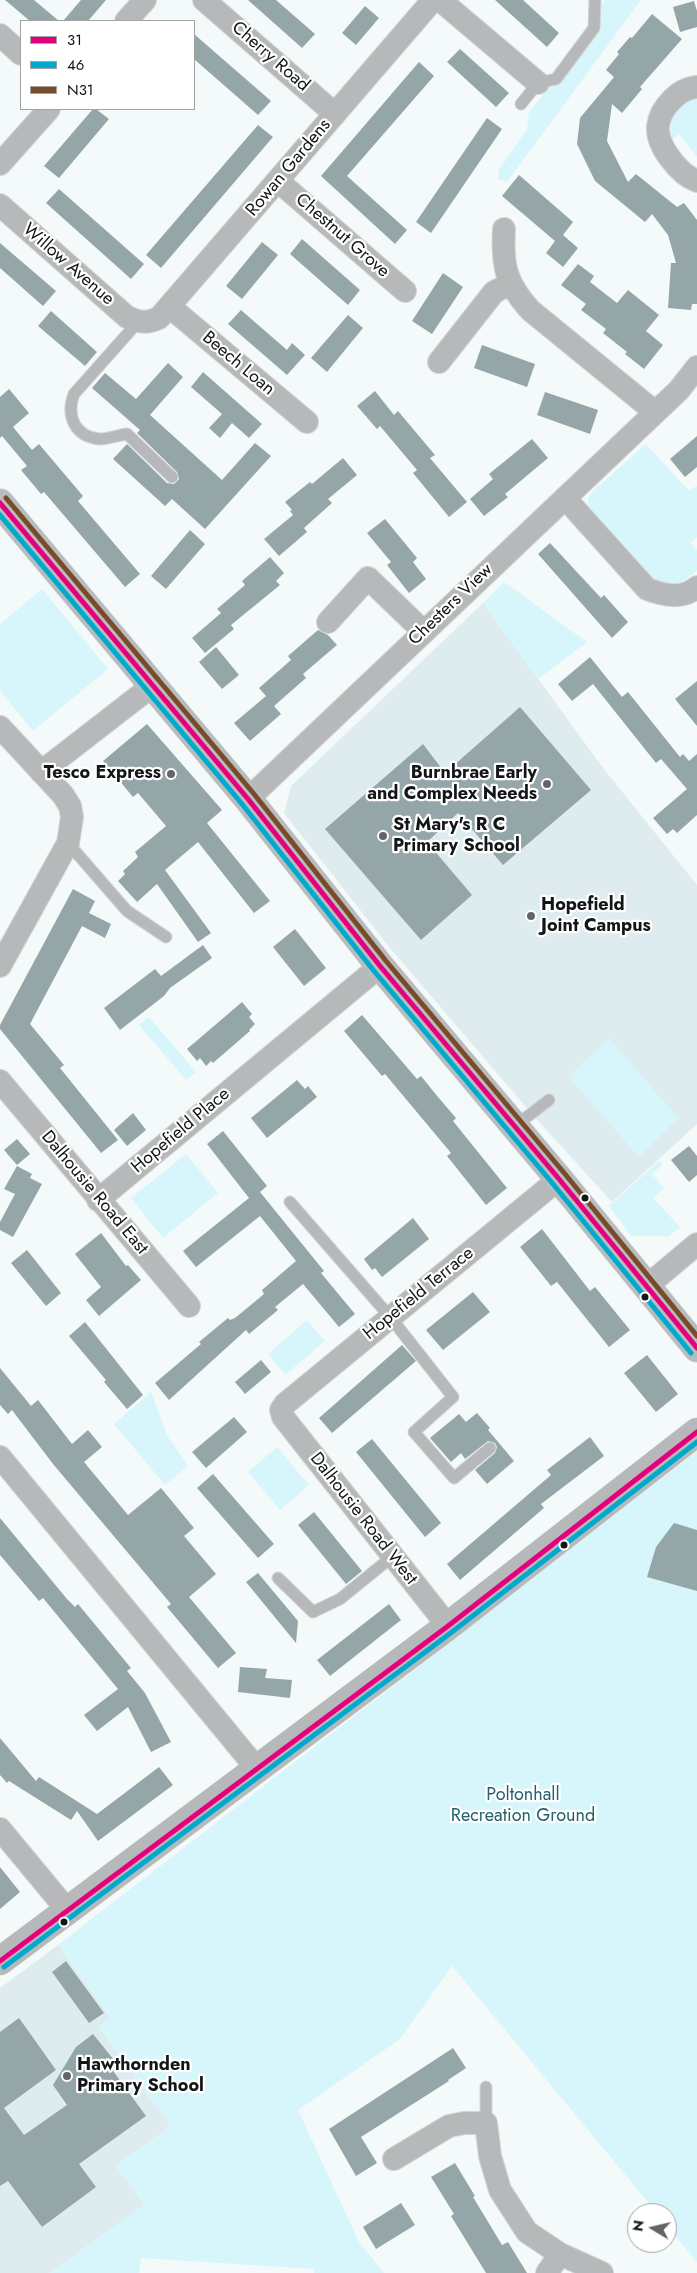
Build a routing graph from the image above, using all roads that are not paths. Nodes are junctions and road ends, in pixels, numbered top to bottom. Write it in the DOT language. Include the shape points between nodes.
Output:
graph roads {
  1 [pos="145,0"];
  2 [pos="204,0"];
  3 [pos="433,0"];
  4 [pos="440,0"];
  5 [pos="595,0"];
  6 [pos="127,20"];
  7 [pos="0,35"];
  8 [pos="20,53"];
  9 [pos="538,83"];
  10 [pos="697,88"];
  11 [pos="521,104"];
  12 [pos="48,110"];
  13 [pos="335,114"];
  14 [pos="0,164"];
  15 [pos="278,181"];
  16 [pos="697,181"];
  17 [pos="0,205"];
  18 [pos="504,229"];
  19 [pos="510,284"];
  20 [pos="405,291"];
  21 [pos="170,307"];
  22 [pos="138,322"];
  23 [pos="439,362"];
  24 [pos="697,367"];
  25 [pos="655,412"];
  26 [pos="307,422"];
  27 [pos="172,477"];
  28 [pos="565,498"];
  29 [pos="0,503"];
  30 [pos="697,587"];
  31 [pos="328,622"];
  32 [pos="424,632"];
  33 [pos="152,686"];
  34 [pos="0,727"];
  35 [pos="41,772"];
  36 [pos="248,799"];
  37 [pos="68,843"];
  38 [pos="166,937"];
  39 [pos="0,966"];
  40 [pos="380,966"];
  41 [pos="0,1081"];
  42 [pos="549,1100"];
  43 [pos="515,1126"];
  44 [pos="559,1179"];
  45 [pos="98,1200"];
  46 [pos="290,1202"];
  47 [pos="697,1244"];
  48 [pos="647,1286"];
  49 [pos="189,1306"];
  50 [pos="391,1318"];
  51 [pos="697,1348"];
  52 [pos="281,1410"];
  53 [pos="697,1432"];
  54 [pos="490,1448"];
  55 [pos="0,1457"];
  56 [pos="393,1556"];
  57 [pos="278,1578"];
  58 [pos="448,1626"];
  59 [pos="258,1770"];
  60 [pos="0,1830"];
  61 [pos="68,1911"];
  62 [pos="0,1961"];
  63 [pos="486,2087"];
  64 [pos="486,2123"];
  65 [pos="394,2160"];
  66 [pos="560,2254"];
  67 [pos="547,2273"];
  68 [pos="602,2273"];
  1 -- 6 [label="street"];
  2 -- 13 [label="street, Cherry Road"];
  3 -- 13 [label="street, Rowan Gardens"];
  4 -- 9 [label="street"];
  5 -- 9 [label="lane" via="594,28 556,79"];
  7 -- 8 [label="street"];
  9 -- 11 [label="lane"];
  10 -- 16 [label="street" via="676,96 658,126 664,149 685,174"];
  12 -- 14 [label="street"];
  13 -- 15 [label="street, Rowan Gardens"];
  15 -- 20 [label="street, Chestnut Grove"];
  15 -- 21 [label="street, Rowan Gardens"];
  17 -- 22 [label="street, Willow Avenue" via="127,317"];
  18 -- 19 [label="street" via="503,250"];
  19 -- 23 [label="street" via="494,292"];
  19 -- 25 [label="street" via="530,310"];
  21 -- 22 [label="street, Rowan Gardens" via="159,318"];
  21 -- 26 [label="street, Beech Loan"];
  22 -- 27 [label="lane" via="74,394 69,407 72,422 87,435 101,439 127,434"];
  24 -- 25 [label="street, Chesters View" via="679,390"];
  25 -- 28 [label="street, Chesters View"];
  28 -- 30 [label="street" via="646,589 678,596"];
  28 -- 32 [label="street, Chesters View"];
  29 -- 33 [label="main road"];
  31 -- 32 [label="street" via="368,578"];
  32 -- 36 [label="street, Chesters View"];
  33 -- 35 [label="street"];
  33 -- 36 [label="main road"];
  34 -- 35 [label="street"];
  35 -- 37 [label="street" via="70,806 72,817"];
  36 -- 40 [label="main road"];
  37 -- 38 [label="lane" via="127,910"];
  37 -- 39 [label="street"];
  40 -- 43 [label="main road"];
  40 -- 45 [label="street, Hopefield Place"];
  41 -- 45 [label="street, Dalhousie Road East"];
  42 -- 43 [label="lane"];
  43 -- 44 [label="main road"];
  44 -- 48 [label="main road"];
  44 -- 50 [label="street, Hopefield Terrace"];
  45 -- 49 [label="street, Dalhousie Road East"];
  46 -- 50 [label="lane"];
  47 -- 48 [label="street"];
  48 -- 51 [label="main road"];
  50 -- 52 [label="street, Hopefield Terrace"];
  50 -- 54 [label="lane" via="453,1397 414,1432 454,1478"];
  52 -- 56 [label="street, Dalhousie Road West" via="283,1417"];
  53 -- 58 [label="street"];
  55 -- 59 [label="street"];
  56 -- 57 [label="lane" via="340,1598 313,1612"];
  56 -- 58 [label="street, Dalhousie Road West"];
  58 -- 59 [label="street"];
  59 -- 61 [label="street"];
  60 -- 61 [label="street"];
  61 -- 62 [label="street"];
  63 -- 64 [label="lane"];
  64 -- 65 [label="street" via="449,2126"];
  64 -- 66 [label="street" via="490,2156 500,2190 527,2232"];
  66 -- 67 [label="street"];
  66 -- 68 [label="street"];
}
